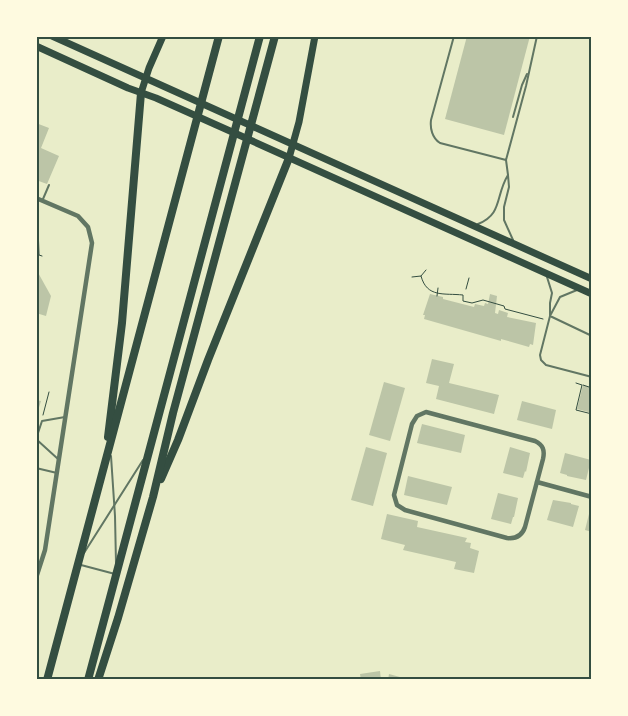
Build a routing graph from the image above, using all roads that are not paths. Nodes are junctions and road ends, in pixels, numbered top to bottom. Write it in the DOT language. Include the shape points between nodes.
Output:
graph roads {
  1 [pos="52,36"];
  2 [pos="163,36"];
  3 [pos="219,36"];
  4 [pos="260,36"];
  5 [pos="275,36"];
  6 [pos="314,36"];
  7 [pos="454,36"];
  8 [pos="537,36"];
  9 [pos="36,46"];
  10 [pos="528,71"];
  11 [pos="145,78"];
  12 [pos="141,93"];
  13 [pos="513,117"];
  14 [pos="294,144"];
  15 [pos="289,158"];
  16 [pos="506,160"];
  17 [pos="508,175"];
  18 [pos="48,185"];
  19 [pos="38,199"];
  20 [pos="474,226"];
  21 [pos="515,244"];
  22 [pos="546,273"];
  23 [pos="592,279"];
  24 [pos="580,289"];
  25 [pos="592,294"];
  26 [pos="550,316"];
  27 [pos="592,336"];
  28 [pos="592,377"];
  29 [pos="65,416"];
  30 [pos="109,428"];
  31 [pos="110,445"];
  32 [pos="149,450"];
  33 [pos="59,459"];
  34 [pos="104,466"];
  35 [pos="36,468"];
  36 [pos="56,473"];
  37 [pos="537,482"];
  38 [pos="153,497"];
  39 [pos="592,497"];
  40 [pos="114,505"];
  41 [pos="78,564"];
  42 [pos="116,574"];
  43 [pos="36,578"];
  44 [pos="47,680"];
  45 [pos="88,680"];
  46 [pos="98,680"];
  1 -- 11 [label="main road"];
  2 -- 11 [label="main road"];
  3 -- 31 [label="highway"];
  4 -- 32 [label="highway"];
  5 -- 38 [label="highway"];
  6 -- 14 [label="main road"];
  7 -- 16 [label="lane" via="432,120 435,138 440,143"];
  8 -- 10 [label="lane"];
  9 -- 12 [label="main road"];
  10 -- 13 [label="lane"];
  10 -- 16 [label="lane"];
  11 -- 12 [label="main road"];
  11 -- 14 [label="main road"];
  12 -- 15 [label="main road"];
  12 -- 30 [label="highway" via="122,323"];
  14 -- 15 [label="main road"];
  14 -- 20 [label="main road"];
  15 -- 22 [label="main road"];
  15 -- 38 [label="highway"];
  16 -- 17 [label="lane"];
  17 -- 20 [label="lane" via="494,214"];
  17 -- 21 [label="lane" via="504,220"];
  18 -- 19 [label="lane"];
  19 -- 29 [label="street" via="78,216 88,227 92,243"];
  20 -- 21 [label="main road"];
  21 -- 23 [label="main road"];
  22 -- 24 [label="main road"];
  22 -- 26 [label="lane" via="552,290"];
  24 -- 25 [label="main road"];
  24 -- 26 [label="lane" via="562,295"];
  26 -- 27 [label="lane"];
  26 -- 28 [label="lane" via="540,355 542,362"];
  29 -- 33 [label="street"];
  29 -- 33 [label="lane" via="42,421 36,439"];
  30 -- 31 [label="lane"];
  30 -- 34 [label="highway"];
  31 -- 34 [label="highway"];
  31 -- 40 [label="lane"];
  32 -- 40 [label="lane"];
  32 -- 42 [label="highway"];
  33 -- 36 [label="street"];
  34 -- 41 [label="highway"];
  35 -- 36 [label="lane"];
  36 -- 43 [label="street" via="45,550"];
  37 -- 37 [label="street" via="544,454 539,443 426,412 413,421 394,497 402,509 511,538 525,530"];
  37 -- 39 [label="street"];
  38 -- 46 [label="highway"];
  40 -- 41 [label="lane"];
  40 -- 42 [label="lane"];
  41 -- 42 [label="lane"];
  41 -- 44 [label="highway"];
  42 -- 45 [label="highway"];
}
